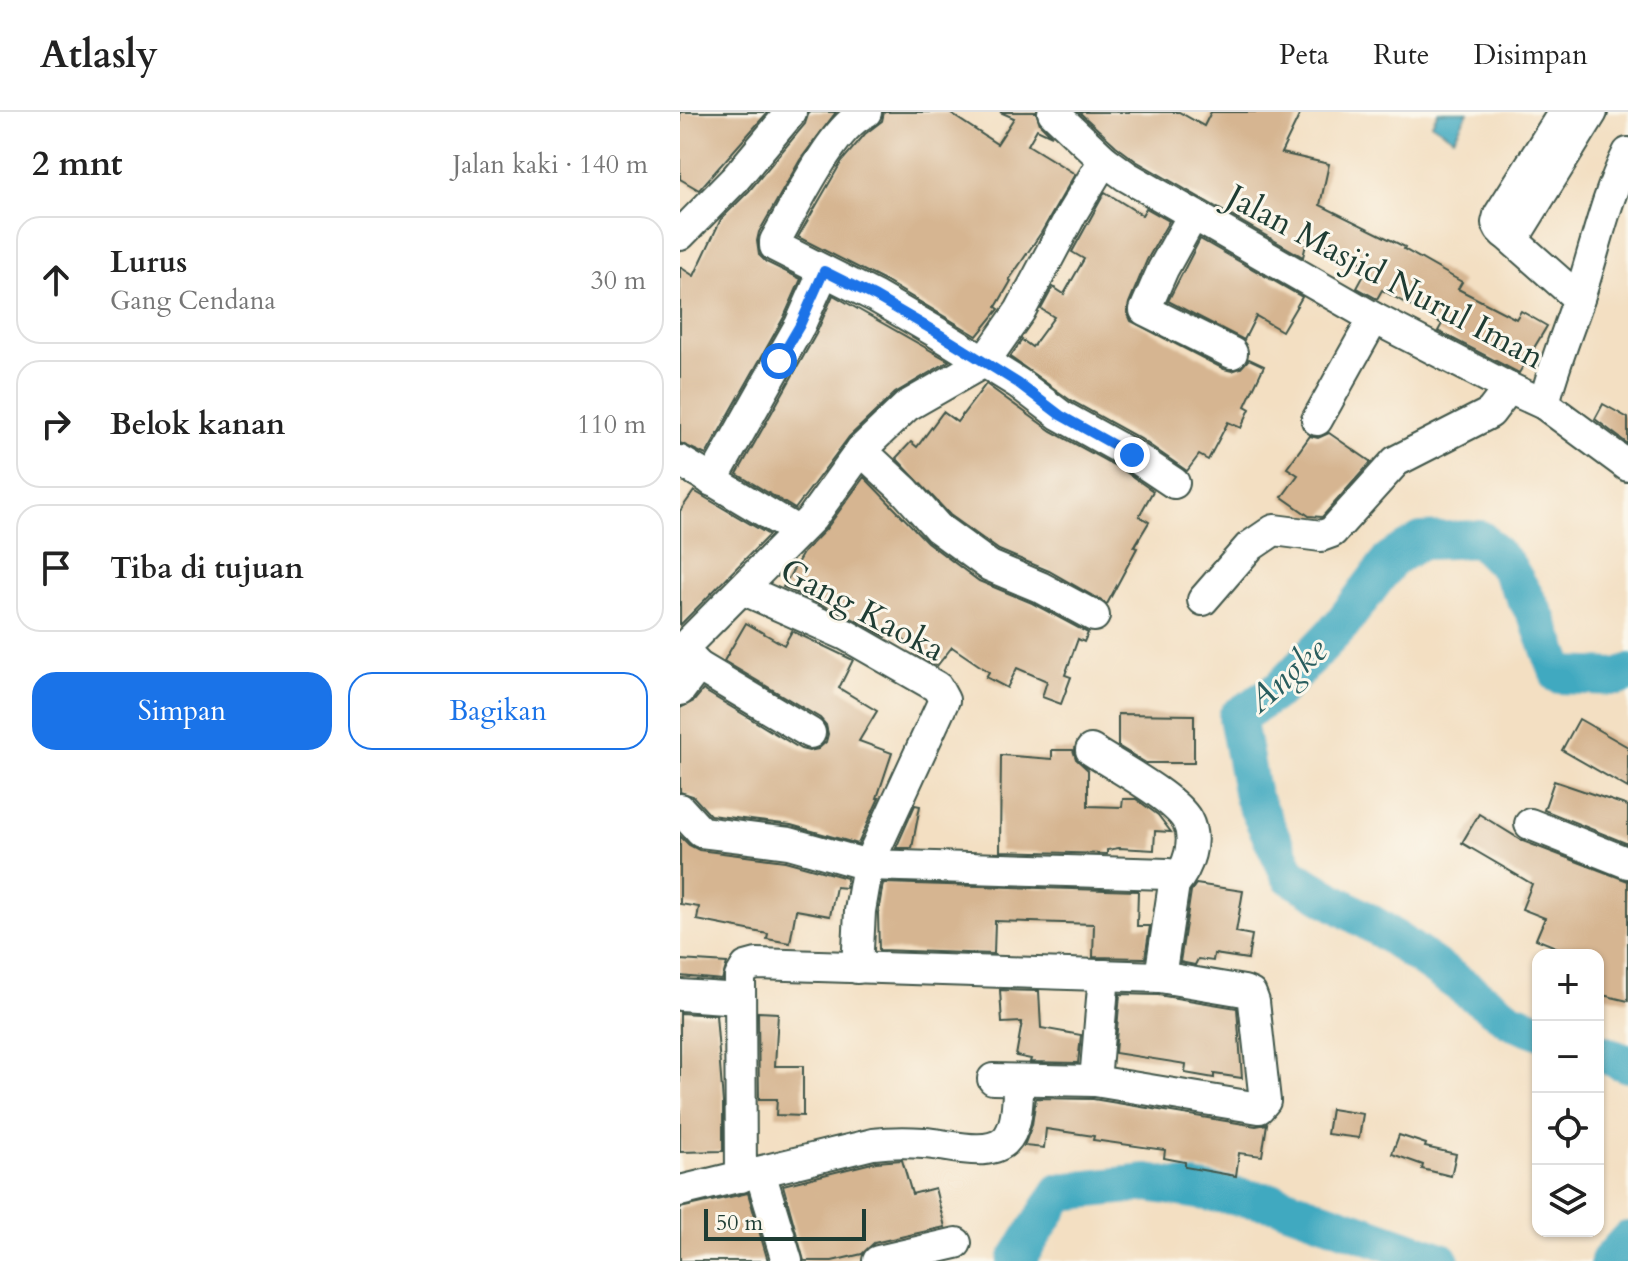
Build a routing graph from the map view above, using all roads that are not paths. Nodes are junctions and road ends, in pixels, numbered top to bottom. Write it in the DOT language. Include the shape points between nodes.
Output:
graph roads {
  1 [pos="791,112"];
  2 [pos="866,112"];
  3 [pos="1053,112"];
  4 [pos="1575,118"];
  5 [pos="1085,123"];
  6 [pos="1628,153"];
  7 [pos="1104,160"];
  8 [pos="1193,215"];
  9 [pos="680,235"];
  10 [pos="824,271"];
  11 [pos="1579,299"];
  12 [pos="1374,318"];
  13 [pos="1232,353"];
  14 [pos="984,362"];
  15 [pos="1509,388"];
  16 [pos="1544,404"];
  17 [pos="1317,420"];
  18 [pos="861,450"];
  19 [pos="680,461"];
  20 [pos="1628,466"];
  21 [pos="712,481"];
  22 [pos="1174,483"];
  23 [pos="797,531"];
  24 [pos="742,589"];
  25 [pos="1203,600"];
  26 [pos="1094,616"];
  27 [pos="687,654"];
  28 [pos="680,690"];
  29 [pos="810,733"];
  30 [pos="1091,750"];
  31 [pos="680,809"];
  32 [pos="1530,824"];
  33 [pos="1628,863"];
  34 [pos="868,865"];
  35 [pos="1174,884"];
  36 [pos="857,968"];
  37 [pos="1104,975"];
  38 [pos="1160,977"];
  39 [pos="680,995"];
  40 [pos="740,999"];
  41 [pos="1095,1081"];
  42 [pos="751,1174"];
  43 [pos="680,1191"];
  44 [pos="956,1243"];
  45 [pos="787,1261"];
  46 [pos="878,1261"];
  1 -- 9 [label="street"];
  2 -- 10 [label="street" via="829,148 775,241 780,251"];
  3 -- 5 [label="street, Jalan Masjid Nurul Iman"];
  4 -- 11 [label="street" via="1519,230 1504,233"];
  5 -- 7 [label="street, Jalan Masjid Nurul Iman"];
  6 -- 11 [label="street" via="1615,178"];
  7 -- 8 [label="street, Jalan Masjid Nurul Iman"];
  7 -- 14 [label="street" via="1020,311"];
  8 -- 12 [label="street, Jalan Masjid Nurul Iman"];
  8 -- 13 [label="street" via="1145,310"];
  10 -- 14 [label="street"];
  10 -- 21 [label="street" via="800,325"];
  11 -- 16 [label="street"];
  12 -- 15 [label="street, Jalan Masjid Nurul Iman"];
  12 -- 17 [label="street"];
  14 -- 18 [label="street" via="907,406"];
  14 -- 22 [label="street"];
  15 -- 16 [label="street, Jalan Masjid Nurul Iman"];
  15 -- 25 [label="street" via="1490,413 1396,461 1332,532 1321,536 1274,530 1249,547"];
  16 -- 20 [label="street, Jalan Masjid Nurul Iman"];
  18 -- 23 [label="street"];
  18 -- 26 [label="street" via="938,528 990,566"];
  19 -- 21 [label="street"];
  21 -- 23 [label="street"];
  23 -- 24 [label="street"];
  24 -- 27 [label="street"];
  24 -- 34 [label="street, Gang Kaoka" via="846,635 937,687 944,700"];
  27 -- 28 [label="street"];
  27 -- 29 [label="street"];
  30 -- 35 [label="street" via="1176,806 1188,822 1191,846 1185,871"];
  31 -- 34 [label="street" via="701,832 789,843"];
  32 -- 33 [label="street"];
  34 -- 35 [label="street" via="1158,872 1168,874"];
  34 -- 36 [label="street"];
  35 -- 38 [label="street"];
  36 -- 37 [label="street"];
  36 -- 40 [label="street" via="757,964 746,967 740,977"];
  37 -- 38 [label="street"];
  37 -- 41 [label="street"];
  38 -- 41 [label="street" via="1251,994 1265,1101 1259,1108"];
  39 -- 40 [label="street"];
  40 -- 42 [label="street"];
  41 -- 42 [label="street" via="1006,1079 1011,1132 995,1147 873,1144"];
  42 -- 43 [label="street"];
  42 -- 45 [label="street"];
  44 -- 46 [label="street"];
}
